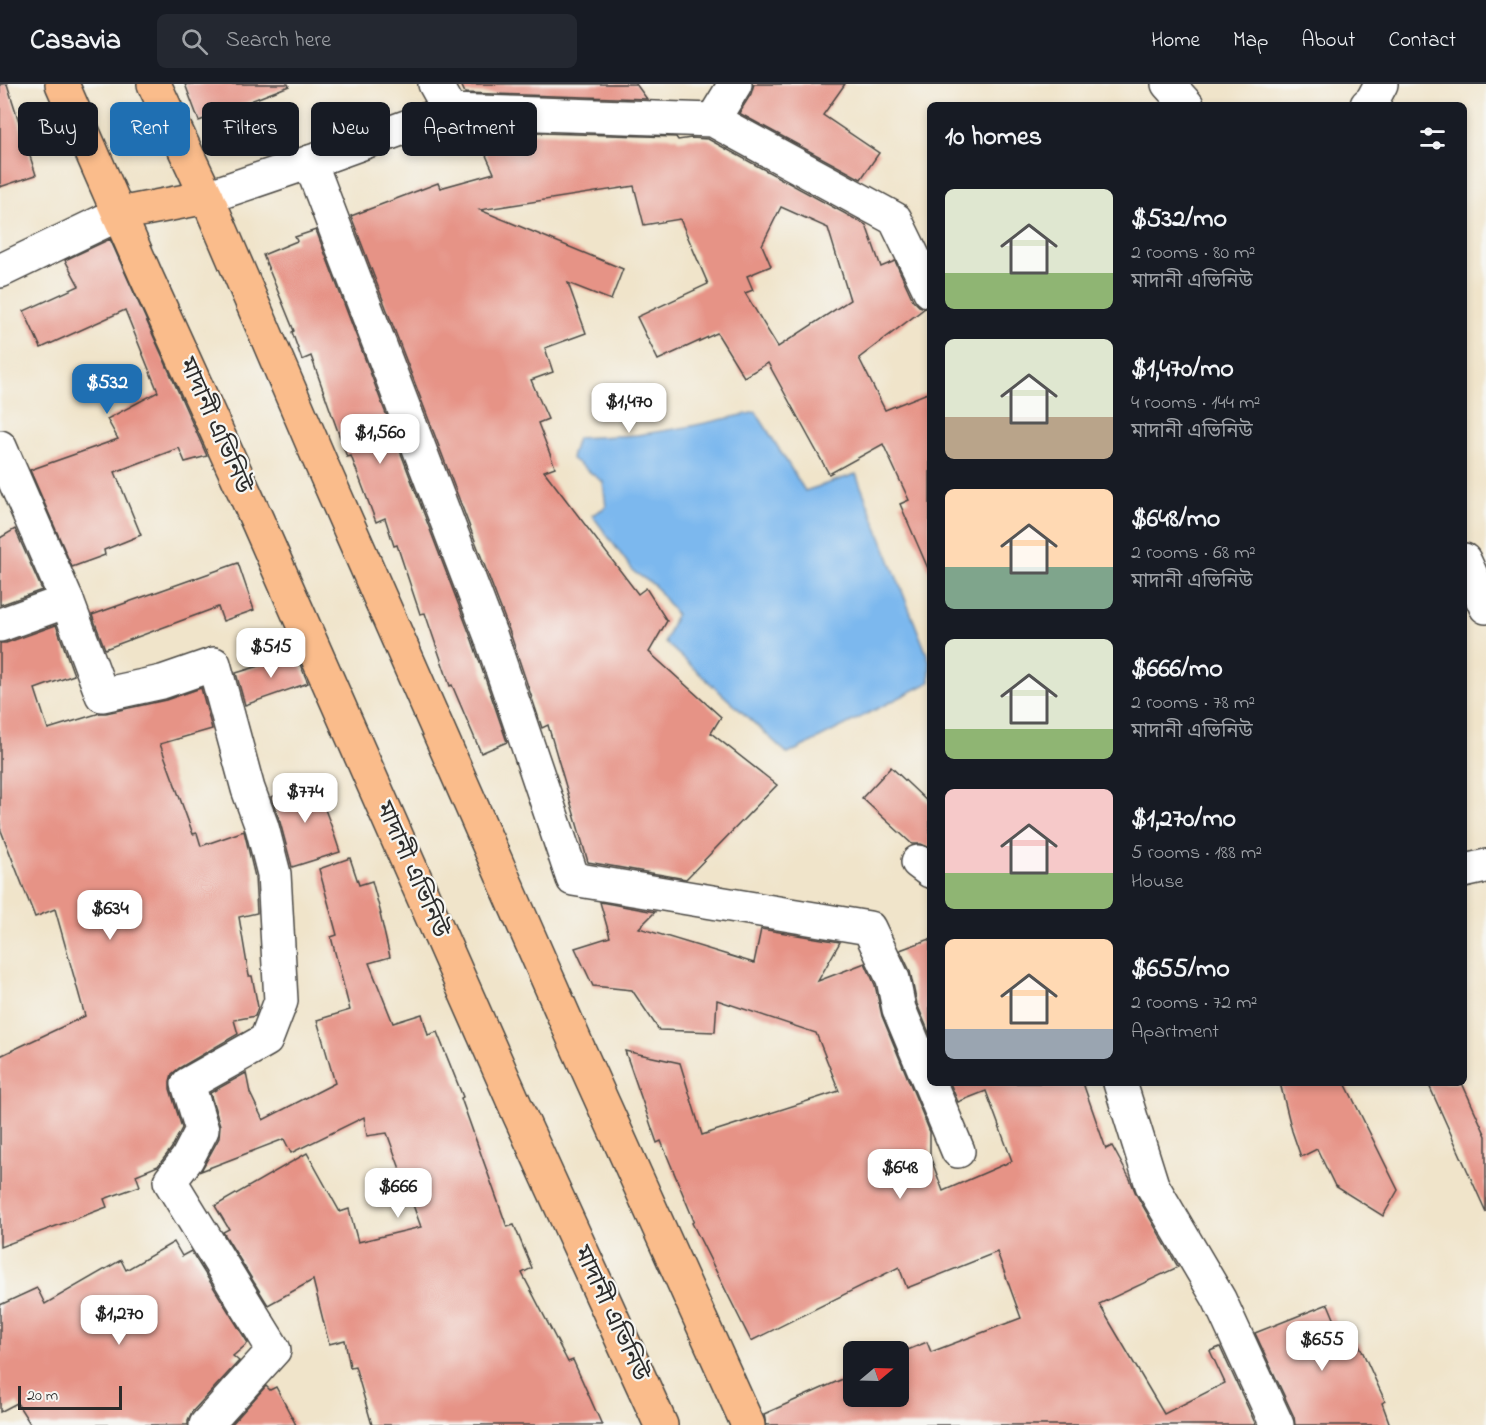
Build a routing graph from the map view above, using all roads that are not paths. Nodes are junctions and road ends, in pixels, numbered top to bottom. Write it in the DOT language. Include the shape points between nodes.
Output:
graph roads {
  1 [pos="62,84"];
  2 [pos="154,84"];
  3 [pos="735,84"];
  4 [pos="1168,84"];
  5 [pos="1381,84"];
  6 [pos="443,98"];
  7 [pos="1184,102"];
  8 [pos="1371,102"];
  9 [pos="713,120"];
  10 [pos="310,162"];
  11 [pos="207,197"];
  12 [pos="119,214"];
  13 [pos="0,271"];
  14 [pos="927,285"];
  15 [pos="0,447"];
  16 [pos="1467,566"];
  17 [pos="67,601"];
  18 [pos="1486,607"];
  19 [pos="0,625"];
  20 [pos="1486,866"];
  21 [pos="1467,870"];
  22 [pos="927,1076"];
  23 [pos="931,1086"];
  24 [pos="1121,1086"];
  25 [pos="958,1151"];
  26 [pos="206,1425"];
  27 [pos="661,1425"];
  28 [pos="748,1425"];
  29 [pos="1277,1425"];
  1 -- 12 [label="main road, মাদানী এভিনিউ"];
  2 -- 11 [label="main road"];
  3 -- 9 [label="street"];
  4 -- 7 [label="street"];
  5 -- 8 [label="street"];
  6 -- 9 [label="street"];
  6 -- 10 [label="street"];
  9 -- 14 [label="street" via="895,219"];
  10 -- 11 [label="street"];
  10 -- 22 [label="street" via="490,634 573,879 869,928 893,979 899,1009"];
  11 -- 12 [label="main road"];
  11 -- 28 [label="main road" via="578,1048"];
  12 -- 13 [label="street"];
  12 -- 27 [label="main road, মাদানী এভিনিউ"];
  15 -- 17 [label="street"];
  16 -- 18 [label="street"];
  17 -- 19 [label="street"];
  17 -- 26 [label="street" via="102,694 162,682 214,664 274,874 281,1001 266,1040 188,1084 202,1130 170,1181 274,1350"];
  20 -- 21 [label="street"];
  23 -- 25 [label="street"];
  24 -- 29 [label="street" via="1152,1185 1219,1299"];
}
